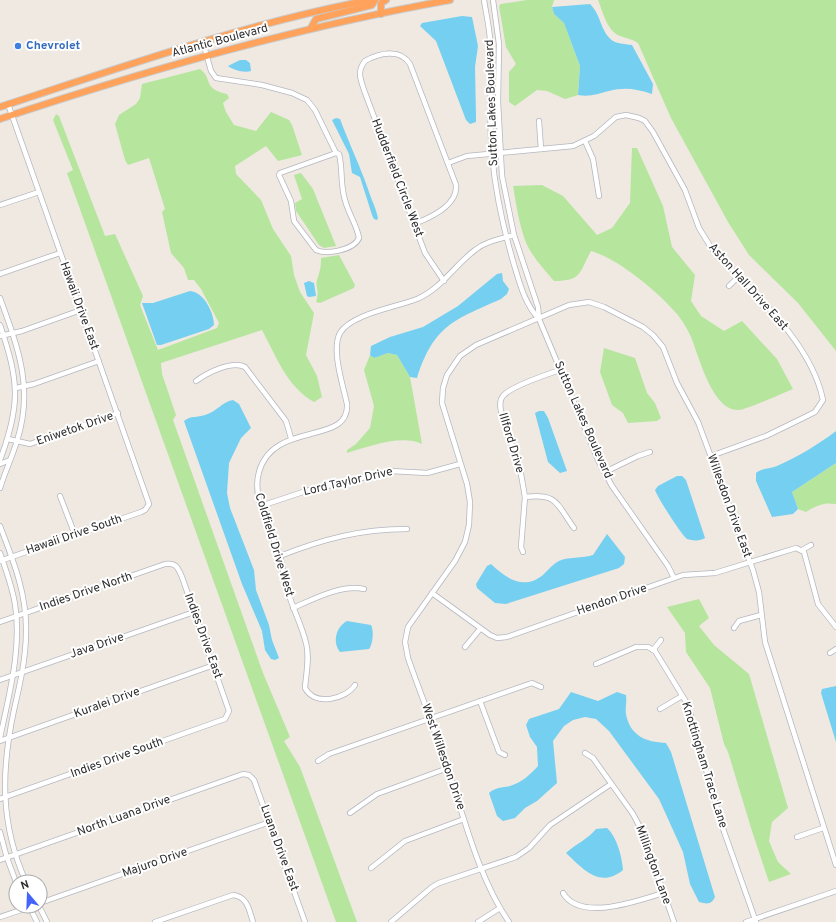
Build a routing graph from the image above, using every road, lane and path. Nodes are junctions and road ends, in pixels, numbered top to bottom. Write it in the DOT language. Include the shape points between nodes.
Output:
graph roads {
  1 [pos="370,0"];
  2 [pos="375,0"];
  3 [pos="386,0"];
  4 [pos="419,0"];
  5 [pos="450,0"];
  6 [pos="484,0"];
  7 [pos="493,0"];
  8 [pos="410,7"];
  9 [pos="381,14"];
  10 [pos="311,28"];
  11 [pos="202,42"];
  12 [pos="206,56"];
  13 [pos="490,79"];
  14 [pos="499,79"];
  15 [pos="8,104"];
  16 [pos="0,107"];
  17 [pos="12,115"];
  18 [pos="0,119"];
  19 [pos="539,121"];
  20 [pos="585,141"];
  21 [pos="541,149"];
  22 [pos="336,153"];
  23 [pos="500,153"];
  24 [pos="492,154"];
  25 [pos="448,163"];
  26 [pos="39,192"];
  27 [pos="599,196"];
  28 [pos="0,205"];
  29 [pos="414,224"];
  30 [pos="514,235"];
  31 [pos="506,238"];
  32 [pos="60,253"];
  33 [pos="0,274"];
  34 [pos="738,277"];
  35 [pos="444,281"];
  36 [pos="729,286"];
  37 [pos="0,298"];
  38 [pos="81,310"];
  39 [pos="538,319"];
  40 [pos="0,326"];
  41 [pos="12,333"];
  42 [pos="2,336"];
  43 [pos="99,361"];
  44 [pos="560,370"];
  45 [pos="196,381"];
  46 [pos="25,386"];
  47 [pos="16,388"];
  48 [pos="118,413"];
  49 [pos="291,438"];
  50 [pos="8,439"];
  51 [pos="17,442"];
  52 [pos="650,452"];
  53 [pos="711,456"];
  54 [pos="0,460"];
  55 [pos="10,460"];
  56 [pos="0,464"];
  57 [pos="460,464"];
  58 [pos="605,472"];
  59 [pos="0,488"];
  60 [pos="60,496"];
  61 [pos="525,497"];
  62 [pos="261,506"];
  63 [pos="148,507"];
  64 [pos="0,526"];
  65 [pos="574,528"];
  66 [pos="407,529"];
  67 [pos="75,535"];
  68 [pos="811,545"];
  69 [pos="803,551"];
  70 [pos="523,552"];
  71 [pos="0,553"];
  72 [pos="280,556"];
  73 [pos="12,557"];
  74 [pos="1,561"];
  75 [pos="750,562"];
  76 [pos="173,564"];
  77 [pos="674,578"];
  78 [pos="364,589"];
  79 [pos="432,593"];
  80 [pos="293,608"];
  81 [pos="194,612"];
  82 [pos="25,613"];
  83 [pos="761,615"];
  84 [pos="16,616"];
  85 [pos="0,622"];
  86 [pos="836,627"];
  87 [pos="734,628"];
  88 [pos="480,629"];
  89 [pos="661,640"];
  90 [pos="465,647"];
  91 [pos="836,649"];
  92 [pos="653,650"];
  93 [pos="830,653"];
  94 [pos="596,664"];
  95 [pos="214,665"];
  96 [pos="22,672"];
  97 [pos="12,676"];
  98 [pos="0,680"];
  99 [pos="355,684"];
  100 [pos="541,687"];
  101 [pos="682,696"];
  102 [pos="480,701"];
  103 [pos="660,709"];
  104 [pos="229,711"];
  105 [pos="429,718"];
  106 [pos="0,738"];
  107 [pos="9,738"];
  108 [pos="0,741"];
  109 [pos="585,753"];
  110 [pos="505,755"];
  111 [pos="318,762"];
  112 [pos="448,768"];
  113 [pos="249,775"];
  114 [pos="611,784"];
  115 [pos="2,799"];
  116 [pos="350,813"];
  117 [pos="464,819"];
  118 [pos="270,822"];
  119 [pos="823,828"];
  120 [pos="0,832"];
  121 [pos="797,837"];
  122 [pos="15,855"];
  123 [pos="7,858"];
  124 [pos="0,860"];
  125 [pos="836,865"];
  126 [pos="370,868"];
  127 [pos="482,869"];
  128 [pos="13,874"];
  129 [pos="23,874"];
  130 [pos="836,891"];
  131 [pos="563,893"];
  132 [pos="663,893"];
  133 [pos="48,902"];
  134 [pos="500,908"];
  135 [pos="10,914"];
  136 [pos="0,918"];
  137 [pos="755,921"];
  138 [pos="155,922"];
  139 [pos="253,922"];
  140 [pos="304,922"];
  141 [pos="391,922"];
  142 [pos="478,922"];
  143 [pos="509,922"];
  144 [pos="674,922"];
  145 [pos="746,922"];
  1 -- 11 [label="highway, Atlantic Boulevard"];
  2 -- 10 [label="highway" via="372,5 316,19"];
  3 -- 9 [label="highway" via="381,3"];
  4 -- 8 [label="highway"];
  5 -- 8 [label="highway, Atlantic Boulevard"];
  6 -- 13 [label="street, Sutton Lakes Boulevard" via="490,39"];
  7 -- 14 [label="street, Sutton Lakes Boulevard" via="499,44"];
  8 -- 9 [label="highway, Atlantic Boulevard"];
  9 -- 10 [label="highway, Atlantic Boulevard"];
  10 -- 12 [label="highway, Atlantic Boulevard"];
  11 -- 12 [label="street"];
  11 -- 15 [label="highway, Atlantic Boulevard"];
  12 -- 17 [label="highway, Atlantic Boulevard" via="110,83"];
  12 -- 22 [label="street" via="216,78 262,85 307,100 315,110"];
  13 -- 14 [label="street"];
  13 -- 24 [label="street, Sutton Lakes Boulevard"];
  14 -- 23 [label="street, Sutton Lakes Boulevard"];
  15 -- 16 [label="highway, Atlantic Boulevard"];
  15 -- 17 [label="street, Hawaii Drive East"];
  17 -- 18 [label="highway, Atlantic Boulevard"];
  17 -- 26 [label="street, Hawaii Drive East"];
  19 -- 21 [label="street"];
  20 -- 21 [label="street" via="573,146"];
  20 -- 27 [label="street" via="593,159"];
  20 -- 34 [label="street, Aston Hall Drive East" via="616,117 626,115 644,121 653,132 685,190 705,238"];
  21 -- 23 [label="street"];
  22 -- 22 [label="street" via="279,175 291,201 294,221 319,252 342,249 354,244 359,238 342,190 342,164 339,154"];
  23 -- 24 [label="street"];
  23 -- 30 [label="street, Sutton Lakes Boulevard"];
  24 -- 25 [label="street" via="463,157"];
  24 -- 31 [label="street, Sutton Lakes Boulevard"];
  25 -- 29 [label="street" via="456,185 454,198 434,215"];
  25 -- 29 [label="street, Hudderfield Circle West" via="410,64 402,55 393,53 368,59 359,71 364,90"];
  26 -- 28 [label="street"];
  26 -- 32 [label="street, Hawaii Drive East"];
  29 -- 35 [label="street, Hudderfield Circle West" via="428,260"];
  30 -- 31 [label="street, Coldfield Drive West"];
  30 -- 39 [label="street, Sutton Lakes Boulevard" via="538,307"];
  31 -- 35 [label="street, Coldfield Drive West" via="474,250"];
  31 -- 39 [label="street, Sutton Lakes Boulevard" via="516,274 530,309"];
  32 -- 33 [label="street"];
  32 -- 38 [label="street, Hawaii Drive East"];
  34 -- 36 [label="street"];
  34 -- 53 [label="street, Aston Hall Drive East" via="776,318 805,355 819,384 823,400 815,412 766,436"];
  35 -- 49 [label="street, Coldfield Drive West" via="420,297 356,319 345,326 338,337 336,351 347,404 346,416 335,428"];
  37 -- 41 [label="street"];
  38 -- 41 [label="street"];
  38 -- 43 [label="street, Hawaii Drive East"];
  39 -- 44 [label="street, Sutton Lakes Boulevard"];
  39 -- 53 [label="street, Willesdon Drive East" via="569,305 589,302 604,307 653,335 663,347"];
  39 -- 57 [label="street, Willesdon Drive East" via="476,345 460,356 449,370 442,403"];
  40 -- 42 [label="street"];
  41 -- 42 [label="street"];
  41 -- 46 [label="street" via="22,363"];
  42 -- 47 [label="street" via="12,360"];
  43 -- 46 [label="street"];
  43 -- 48 [label="street, Hawaii Drive East"];
  44 -- 58 [label="street, Sutton Lakes Boulevard"];
  44 -- 61 [label="street, Illford Drive" via="512,390 501,399 501,411"];
  45 -- 49 [label="street" via="204,375 235,365 245,368 284,417"];
  46 -- 47 [label="street"];
  46 -- 51 [label="street"];
  47 -- 50 [label="street" via="14,415"];
  48 -- 51 [label="street, Eniwetok Drive" via="30,444"];
  48 -- 63 [label="street, Hawaii Drive East" via="149,500"];
  49 -- 62 [label="street, Coldfield Drive West" via="274,450 259,471 257,488"];
  50 -- 51 [label="street, Eniwetok Drive"];
  50 -- 54 [label="street"];
  51 -- 55 [label="street"];
  52 -- 58 [label="street"];
  53 -- 75 [label="street, Willesdon Drive East"];
  55 -- 56 [label="street"];
  55 -- 59 [label="street"];
  57 -- 62 [label="street, Lord Taylor Drive" via="427,473 396,470 306,491"];
  57 -- 79 [label="street, West Willesdon Drive" via="470,502 469,525 461,551"];
  58 -- 77 [label="street, Sutton Lakes Boulevard"];
  60 -- 67 [label="street"];
  61 -- 65 [label="street" via="540,495 551,498"];
  61 -- 70 [label="street, Illford Drive" via="521,547"];
  62 -- 72 [label="street, Coldfield Drive West"];
  63 -- 67 [label="street, Hawaii Drive South" via="141,512"];
  64 -- 73 [label="street"];
  66 -- 72 [label="street" via="377,529 339,536"];
  67 -- 73 [label="street, Hawaii Drive South"];
  68 -- 69 [label="street"];
  69 -- 75 [label="street, Hendon Drive" via="796,548"];
  69 -- 86 [label="street" via="814,583 816,598"];
  71 -- 74 [label="street"];
  72 -- 80 [label="street, Coldfield Drive West"];
  73 -- 74 [label="street, Hawaii Drive South"];
  73 -- 82 [label="street"];
  74 -- 84 [label="street" via="12,590"];
  75 -- 77 [label="street, Hendon Drive" via="715,573 692,573"];
  75 -- 83 [label="street, Willesdon Drive East" via="759,592"];
  76 -- 81 [label="street, Indies Drive East" via="179,570"];
  76 -- 82 [label="street, Indies Drive North" via="165,564"];
  77 -- 88 [label="street, Hendon Drive" via="507,637 493,637"];
  78 -- 80 [label="street" via="342,590"];
  79 -- 88 [label="street, Hendon Drive"];
  79 -- 105 [label="street, West Willesdon Drive" via="411,622 405,642"];
  80 -- 99 [label="street, Coldfield Drive West" via="306,643 307,693 312,697 326,700 351,690"];
  81 -- 95 [label="street, Indies Drive East"];
  81 -- 96 [label="street, Java Drive"];
  82 -- 84 [label="street, Indies Drive North"];
  82 -- 96 [label="street" via="26,645"];
  83 -- 87 [label="street" via="739,621"];
  83 -- 119 [label="street, Willesdon Drive East" via="765,642"];
  84 -- 85 [label="street, Indies Drive North"];
  84 -- 97 [label="street" via="17,650"];
  88 -- 90 [label="street"];
  89 -- 92 [label="street"];
  91 -- 93 [label="street"];
  92 -- 94 [label="street" via="648,647 636,647"];
  92 -- 101 [label="street, Knottingham Trace Lane"];
  95 -- 104 [label="street, Indies Drive East"];
  95 -- 107 [label="street, Kuralei Drive"];
  96 -- 97 [label="street, Java Drive"];
  96 -- 107 [label="street"];
  97 -- 98 [label="street, Java Drive"];
  97 -- 106 [label="street"];
  100 -- 102 [label="street" via="532,683"];
  101 -- 103 [label="street"];
  101 -- 137 [label="street, Knottingham Trace Lane" via="688,705 720,823"];
  102 -- 105 [label="street"];
  102 -- 110 [label="street" via="499,752"];
  104 -- 115 [label="street, Indies Drive South" via="225,719"];
  105 -- 111 [label="street" via="329,754"];
  105 -- 112 [label="street, West Willesdon Drive"];
  107 -- 108 [label="street, Kuralei Drive"];
  107 -- 115 [label="street"];
  109 -- 114 [label="street, Millington Lane" via="593,758"];
  112 -- 116 [label="street" via="377,794"];
  112 -- 117 [label="street, West Willesdon Drive"];
  113 -- 118 [label="street, Luana Drive East" via="254,780"];
  113 -- 122 [label="street, North Luana Drive" via="238,775"];
  114 -- 127 [label="street" via="550,825 529,848 516,857"];
  114 -- 132 [label="street, Millington Lane" via="642,831"];
  115 -- 122 [label="street"];
  117 -- 126 [label="street" via="405,841"];
  117 -- 127 [label="street, West Willesdon Drive"];
  118 -- 133 [label="street, Majuro Drive"];
  118 -- 140 [label="street, Luana Drive East"];
  119 -- 121 [label="street"];
  119 -- 125 [label="street, Willesdon Drive East"];
  120 -- 123 [label="street"];
  122 -- 123 [label="street, North Luana Drive"];
  122 -- 129 [label="street"];
  123 -- 124 [label="street, North Luana Drive"];
  123 -- 128 [label="street"];
  127 -- 134 [label="street, West Willesdon Drive"];
  127 -- 141 [label="street" via="432,887"];
  130 -- 137 [label="street"];
  131 -- 132 [label="street" via="567,901 579,907 597,910 621,907"];
  132 -- 144 [label="street, Millington Lane"];
  134 -- 142 [label="street"];
  134 -- 143 [label="street, West Willesdon Drive"];
  135 -- 136 [label="street"];
  137 -- 145 [label="street"];
  138 -- 139 [label="street" via="233,895 241,897 246,902"];
}
